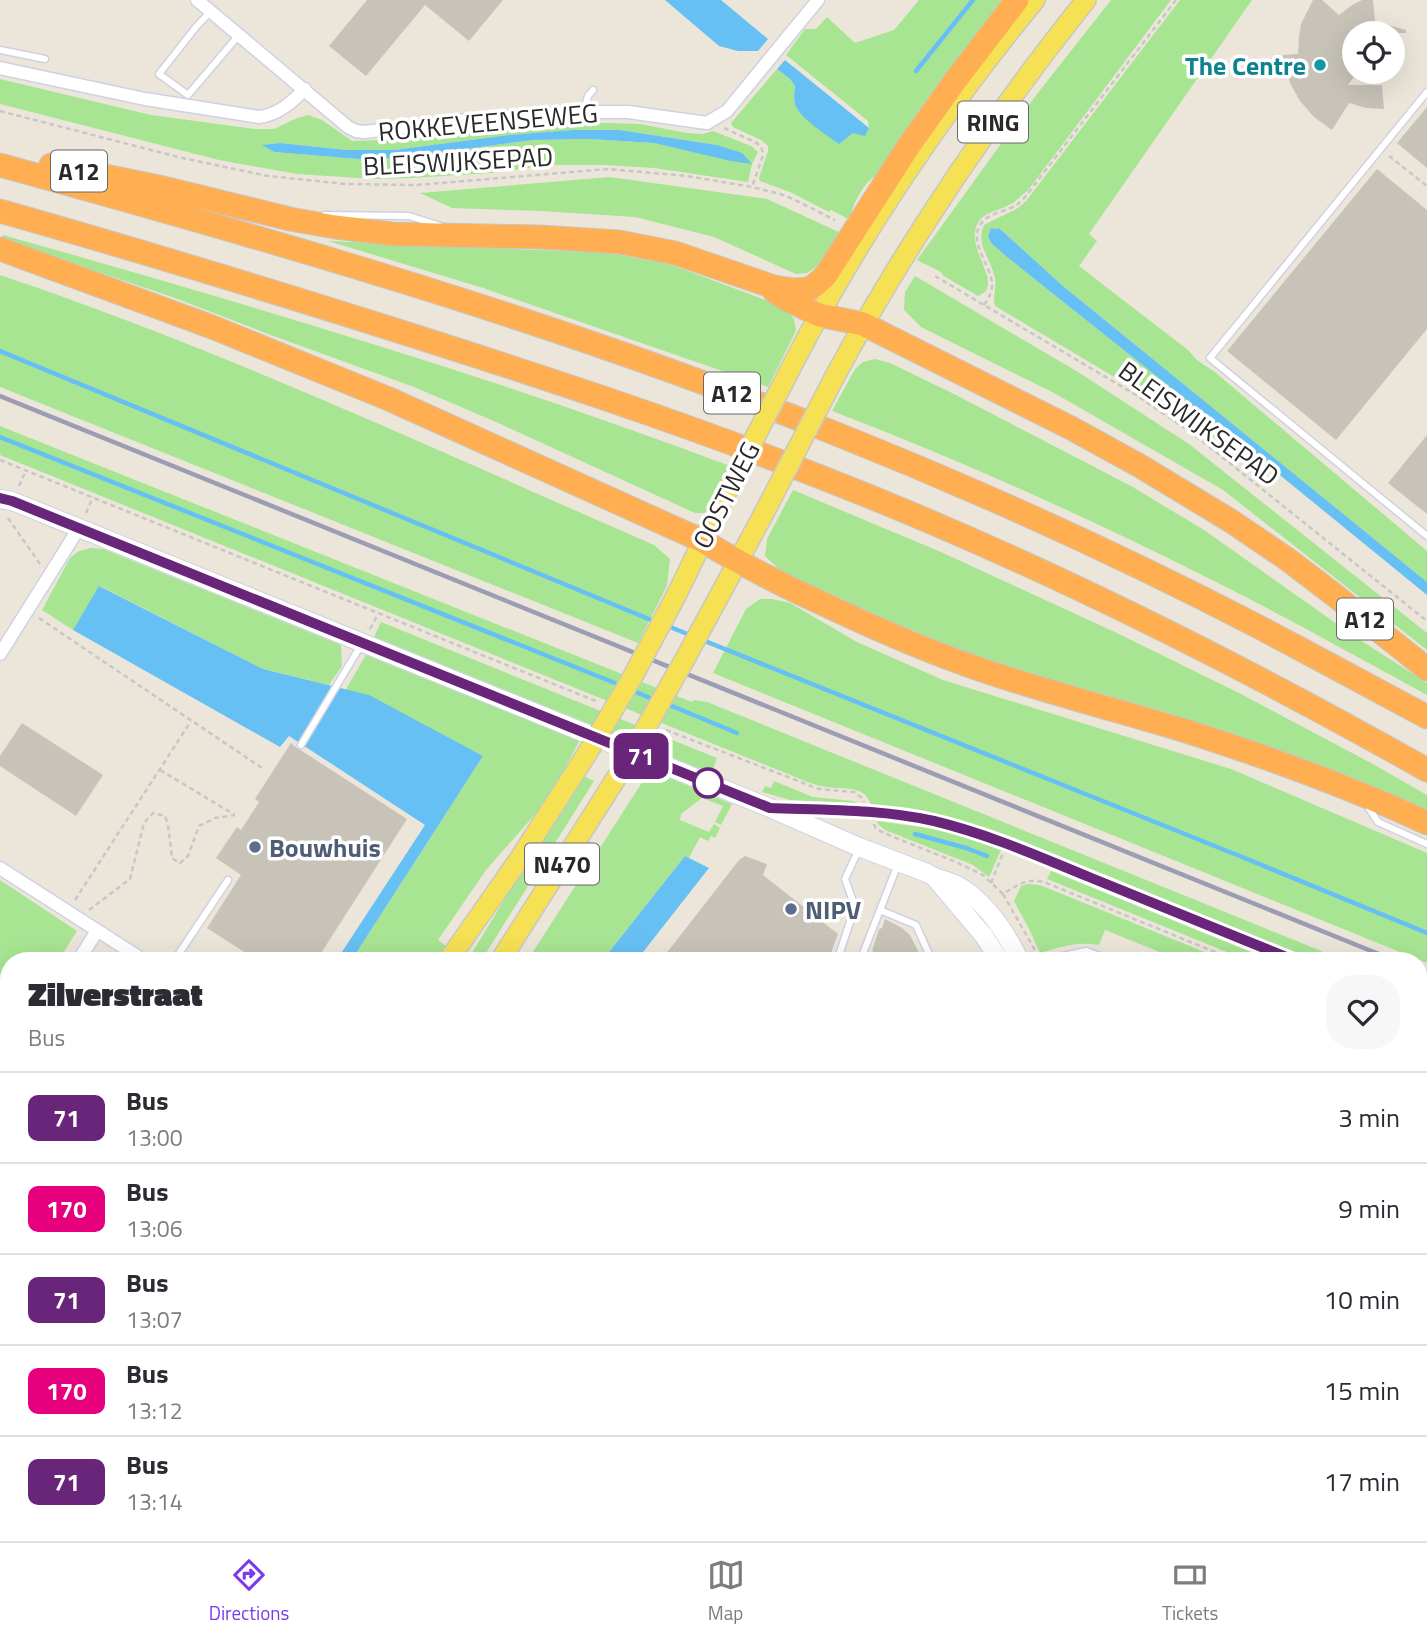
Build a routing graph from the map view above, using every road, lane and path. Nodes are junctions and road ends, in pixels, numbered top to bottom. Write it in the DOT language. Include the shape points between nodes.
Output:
graph roads {
  1 [pos="197,0"];
  2 [pos="818,0"];
  3 [pos="1017,0"];
  4 [pos="1035,0"];
  5 [pos="1086,0"];
  6 [pos="1176,0"];
  7 [pos="211,11"];
  8 [pos="239,34"];
  9 [pos="0,50"];
  10 [pos="45,59"];
  11 [pos="0,68"];
  12 [pos="306,89"];
  13 [pos="593,90"];
  14 [pos="1427,92"];
  15 [pos="0,111"];
  16 [pos="583,112"];
  17 [pos="707,123"];
  18 [pos="1381,149"];
  19 [pos="0,155"];
  20 [pos="0,165"];
  21 [pos="1427,186"];
  22 [pos="752,187"];
  23 [pos="0,211"];
  24 [pos="835,220"];
  25 [pos="0,249"];
  26 [pos="935,276"];
  27 [pos="761,283"];
  28 [pos="984,305"];
  29 [pos="818,315"];
  30 [pos="863,324"];
  31 [pos="0,499"];
  32 [pos="79,528"];
  33 [pos="1427,536"];
  34 [pos="703,541"];
  35 [pos="738,562"];
  36 [pos="27,611"];
  37 [pos="1427,621"];
  38 [pos="362,643"];
  39 [pos="0,654"];
  40 [pos="1427,669"];
  41 [pos="1427,717"];
  42 [pos="191,720"];
  43 [pos="301,745"];
  44 [pos="262,768"];
  45 [pos="159,770"];
  46 [pos="1427,770"];
  47 [pos="1358,792"];
  48 [pos="770,808"];
  49 [pos="1427,823"];
  50 [pos="1007,844"];
  51 [pos="1427,844"];
  52 [pos="859,847"];
  53 [pos="899,862"];
  54 [pos="0,868"];
  55 [pos="935,878"];
  56 [pos="228,880"];
  57 [pos="991,883"];
  58 [pos="1003,894"];
  59 [pos="880,910"];
  60 [pos="73,915"];
  61 [pos="97,930"];
  62 [pos="84,952"];
  63 [pos="128,952"];
  64 [pos="180,952"];
  65 [pos="454,952"];
  66 [pos="505,952"];
  67 [pos="840,952"];
  68 [pos="864,952"];
  69 [pos="928,952"];
  70 [pos="994,952"];
  71 [pos="1016,952"];
  72 [pos="1035,952"];
  73 [pos="1274,952"];
  1 -- 7 [label="street, ROKKEVEENSEWEG"];
  2 -- 17 [label="street" via="727,111"];
  3 -- 27 [label="highway" via="908,147 822,280 802,290"];
  4 -- 29 [label="main road, OOSTWEG / RING" via="924,148"];
  5 -- 30 [label="main road, OOSTWEG / RING" via="968,156"];
  6 -- 28 [label="path" via="1026,196 985,219 978,229 977,242 992,284"];
  7 -- 8 [label="street, ROKKEVEENSEWEG"];
  7 -- 8 [label="lane" via="159,74 188,95"];
  8 -- 12 [label="street, ROKKEVEENSEWEG"];
  9 -- 10 [label="lane"];
  11 -- 12 [label="street" via="101,91 259,117 288,105"];
  12 -- 16 [label="street, ROKKEVEENSEWEG" via="348,127 364,132"];
  13 -- 16 [label="lane"];
  14 -- 18 [label="lane"];
  15 -- 22 [label="path, BLEISWIJKSEPAD" via="178,157 255,173 346,184 416,185 608,169"];
  16 -- 17 [label="street, ROKKEVEENSEWEG" via="628,112"];
  17 -- 22 [label="path" via="762,149"];
  18 -- 21 [label="path"];
  18 -- 33 [label="lane" via="1210,358"];
  19 -- 27 [label="highway, A12" via="335,227 649,247"];
  20 -- 41 [label="highway, A12" via="510,316 757,403 1076,537"];
  22 -- 24 [label="path, BLEISWIJKSEPAD" via="793,199"];
  23 -- 46 [label="highway, A12" via="499,363 712,435 825,479 1122,609"];
  25 -- 34 [label="highway" via="389,399"];
  26 -- 28 [label="path, BLEISWIJKSEPAD"];
  27 -- 29 [label="highway, A12"];
  28 -- 37 [label="path, BLEISWIJKSEPAD" via="1192,433"];
  29 -- 30 [label="highway, A12"];
  29 -- 34 [label="main road, OOSTWEG / N470, bridge"];
  30 -- 35 [label="main road, OOSTWEG / N470, bridge"];
  30 -- 40 [label="highway, A12" via="1071,428 1188,494 1318,582"];
  31 -- 32 [label="street"];
  32 -- 36 [label="street"];
  32 -- 38 [label="street"];
  34 -- 35 [label="highway"];
  34 -- 65 [label="main road, OOSTWEG / N470, bridge" via="637,670 588,752"];
  35 -- 47 [label="highway" via="934,653 1188,732"];
  35 -- 66 [label="main road, OOSTWEG / N470, bridge" via="624,766"];
  36 -- 39 [label="street"];
  36 -- 42 [label="path"];
  38 -- 43 [label="lane"];
  38 -- 48 [label="street"];
  42 -- 44 [label="path"];
  42 -- 45 [label="path"];
  45 -- 60 [label="path"];
  45 -- 60 [label="path" via="235,815 200,826 188,856 180,863 172,858 165,816 153,813 144,823 131,879"];
  47 -- 49 [label="highway"];
  47 -- 51 [label="lane" via="1378,822"];
  48 -- 50 [label="lane" via="894,815 969,830"];
  48 -- 52 [label="street"];
  50 -- 57 [label="path"];
  50 -- 73 [label="lane"];
  52 -- 53 [label="street"];
  52 -- 67 [label="lane" via="845,879 855,907"];
  53 -- 55 [label="street"];
  53 -- 59 [label="lane"];
  54 -- 60 [label="street"];
  55 -- 70 [label="street"];
  55 -- 71 [label="street" via="960,886 980,902"];
  56 -- 64 [label="lane"];
  58 -- 72 [label="path"];
  59 -- 68 [label="lane"];
  59 -- 69 [label="lane" via="916,925"];
  60 -- 61 [label="street"];
  61 -- 62 [label="street"];
  61 -- 63 [label="street"];
}
